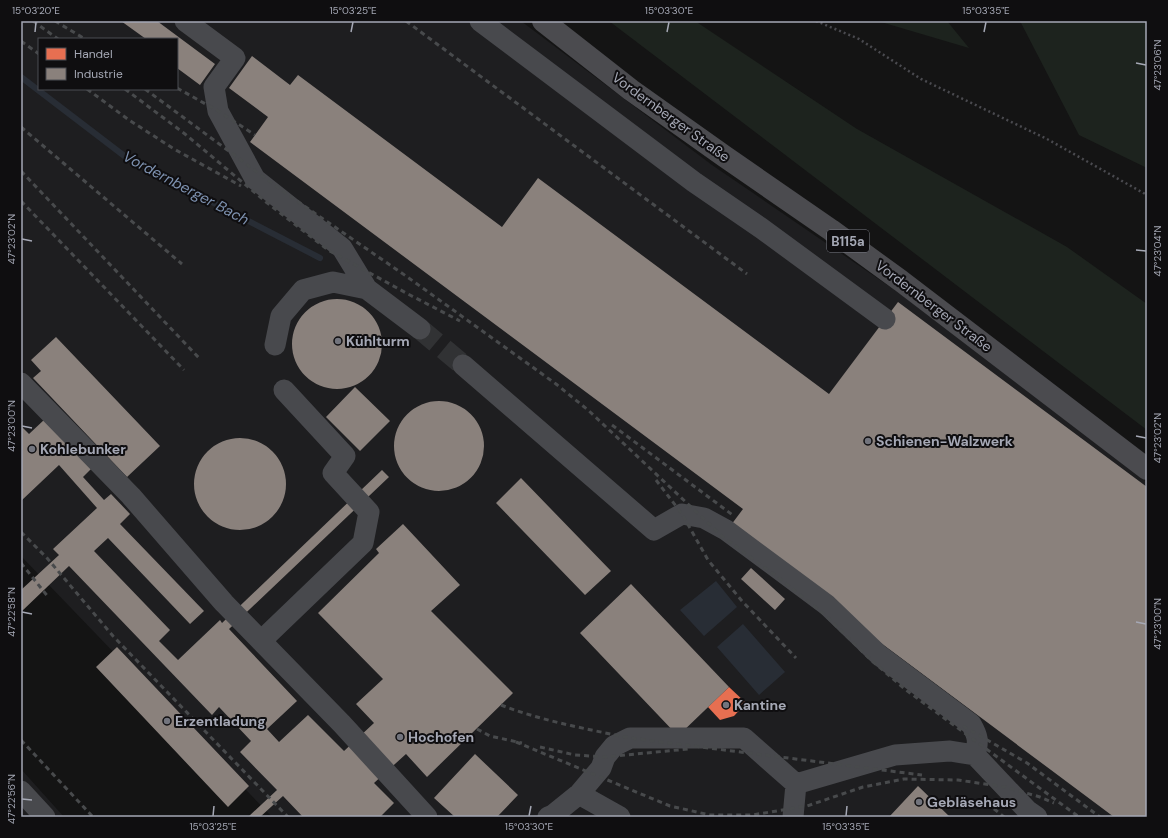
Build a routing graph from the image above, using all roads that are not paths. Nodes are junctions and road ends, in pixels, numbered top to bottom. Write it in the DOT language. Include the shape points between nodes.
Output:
graph roads {
  1 [pos="185,21"];
  2 [pos="480,21"];
  3 [pos="543,21"];
  4 [pos="367,288"];
  5 [pos="885,319"];
  6 [pos="420,329"];
  7 [pos="275,345"];
  8 [pos="463,366"];
  9 [pos="21,383"];
  10 [pos="284,390"];
  11 [pos="1147,469"];
  12 [pos="261,641"];
  13 [pos="975,755"];
  14 [pos="796,784"];
  15 [pos="21,791"];
  16 [pos="579,794"];
  17 [pos="45,817"];
  18 [pos="427,817"];
  19 [pos="548,817"];
  20 [pos="620,817"];
  21 [pos="793,817"];
  22 [pos="1036,817"];
  1 -- 4 [label="lane" via="235,58 214,87 218,110 256,179 342,248"];
  2 -- 5 [label="lane" via="694,182"];
  3 -- 11 [label="main road, Vordernberger Straße / B115a" via="637,94 902,281"];
  4 -- 6 [label="lane"];
  4 -- 7 [label="lane" via="333,282 303,290 281,316"];
  8 -- 13 [label="lane" via="654,530 682,514 704,518 726,530 827,605 879,654 971,724 977,734"];
  9 -- 12 [label="lane" via="131,496 224,603"];
  10 -- 12 [label="lane" via="345,456 333,474 369,512 363,543"];
  12 -- 18 [label="lane"];
  13 -- 14 [label="lane" via="950,751 895,755"];
  13 -- 22 [label="lane"];
  14 -- 16 [label="lane" via="744,738 630,738 614,746 605,757 601,768"];
  14 -- 21 [label="lane"];
  15 -- 17 [label="lane"];
  16 -- 19 [label="lane"];
  16 -- 20 [label="lane"];
}
